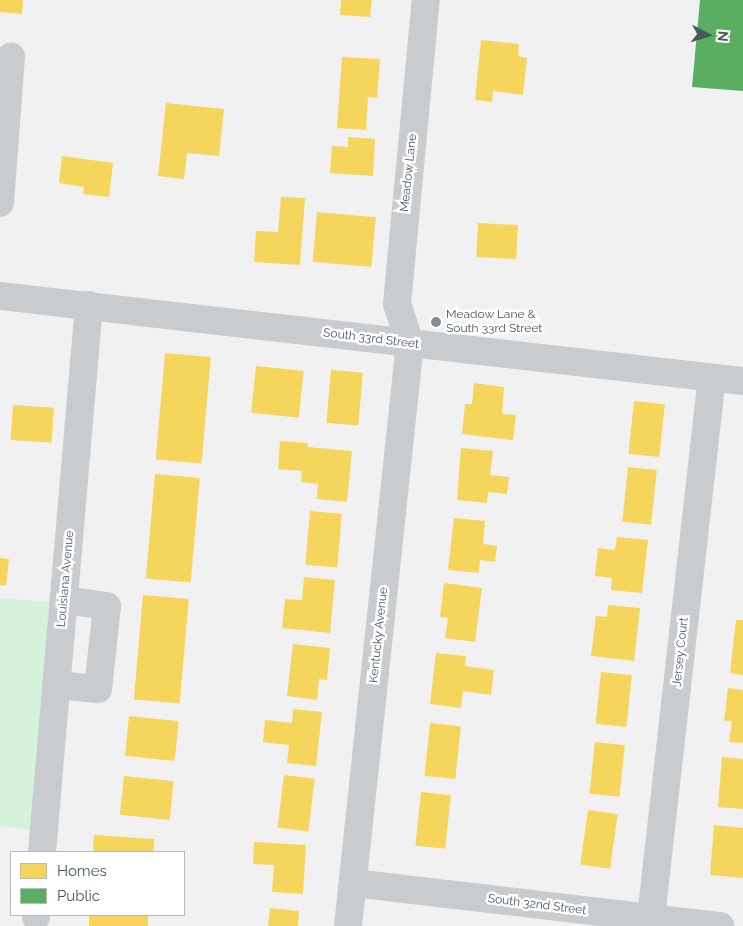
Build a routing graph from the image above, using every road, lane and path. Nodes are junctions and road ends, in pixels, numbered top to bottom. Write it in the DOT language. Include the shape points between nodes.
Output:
graph roads {
  1 [pos="426,0"];
  2 [pos="11,56"];
  3 [pos="0,204"];
  4 [pos="0,296"];
  5 [pos="89,305"];
  6 [pos="410,343"];
  7 [pos="712,378"];
  8 [pos="743,381"];
  9 [pos="65,600"];
  10 [pos="56,685"];
  11 [pos="42,851"];
  12 [pos="353,883"];
  13 [pos="651,922"];
  14 [pos="348,926"];
  15 [pos="720,926"];
  1 -- 6 [label="street, Meadow Lane" via="397,304"];
  2 -- 3 [label="street"];
  4 -- 5 [label="street, South 33rd Street"];
  5 -- 6 [label="street, South 33rd Street"];
  5 -- 9 [label="street, Louisiana Avenue"];
  6 -- 7 [label="street, South 33rd Street"];
  6 -- 12 [label="street, Kentucky Avenue"];
  7 -- 8 [label="street, South 33rd Street"];
  7 -- 13 [label="street, Jersey Court"];
  9 -- 10 [label="street, Louisiana Avenue"];
  9 -- 10 [label="street" via="107,606 98,689"];
  10 -- 11 [label="street, Louisiana Avenue"];
  12 -- 13 [label="street, South 32nd Street"];
  12 -- 14 [label="street, Kentucky Avenue"];
  13 -- 15 [label="street, South 32nd Street"];
}
